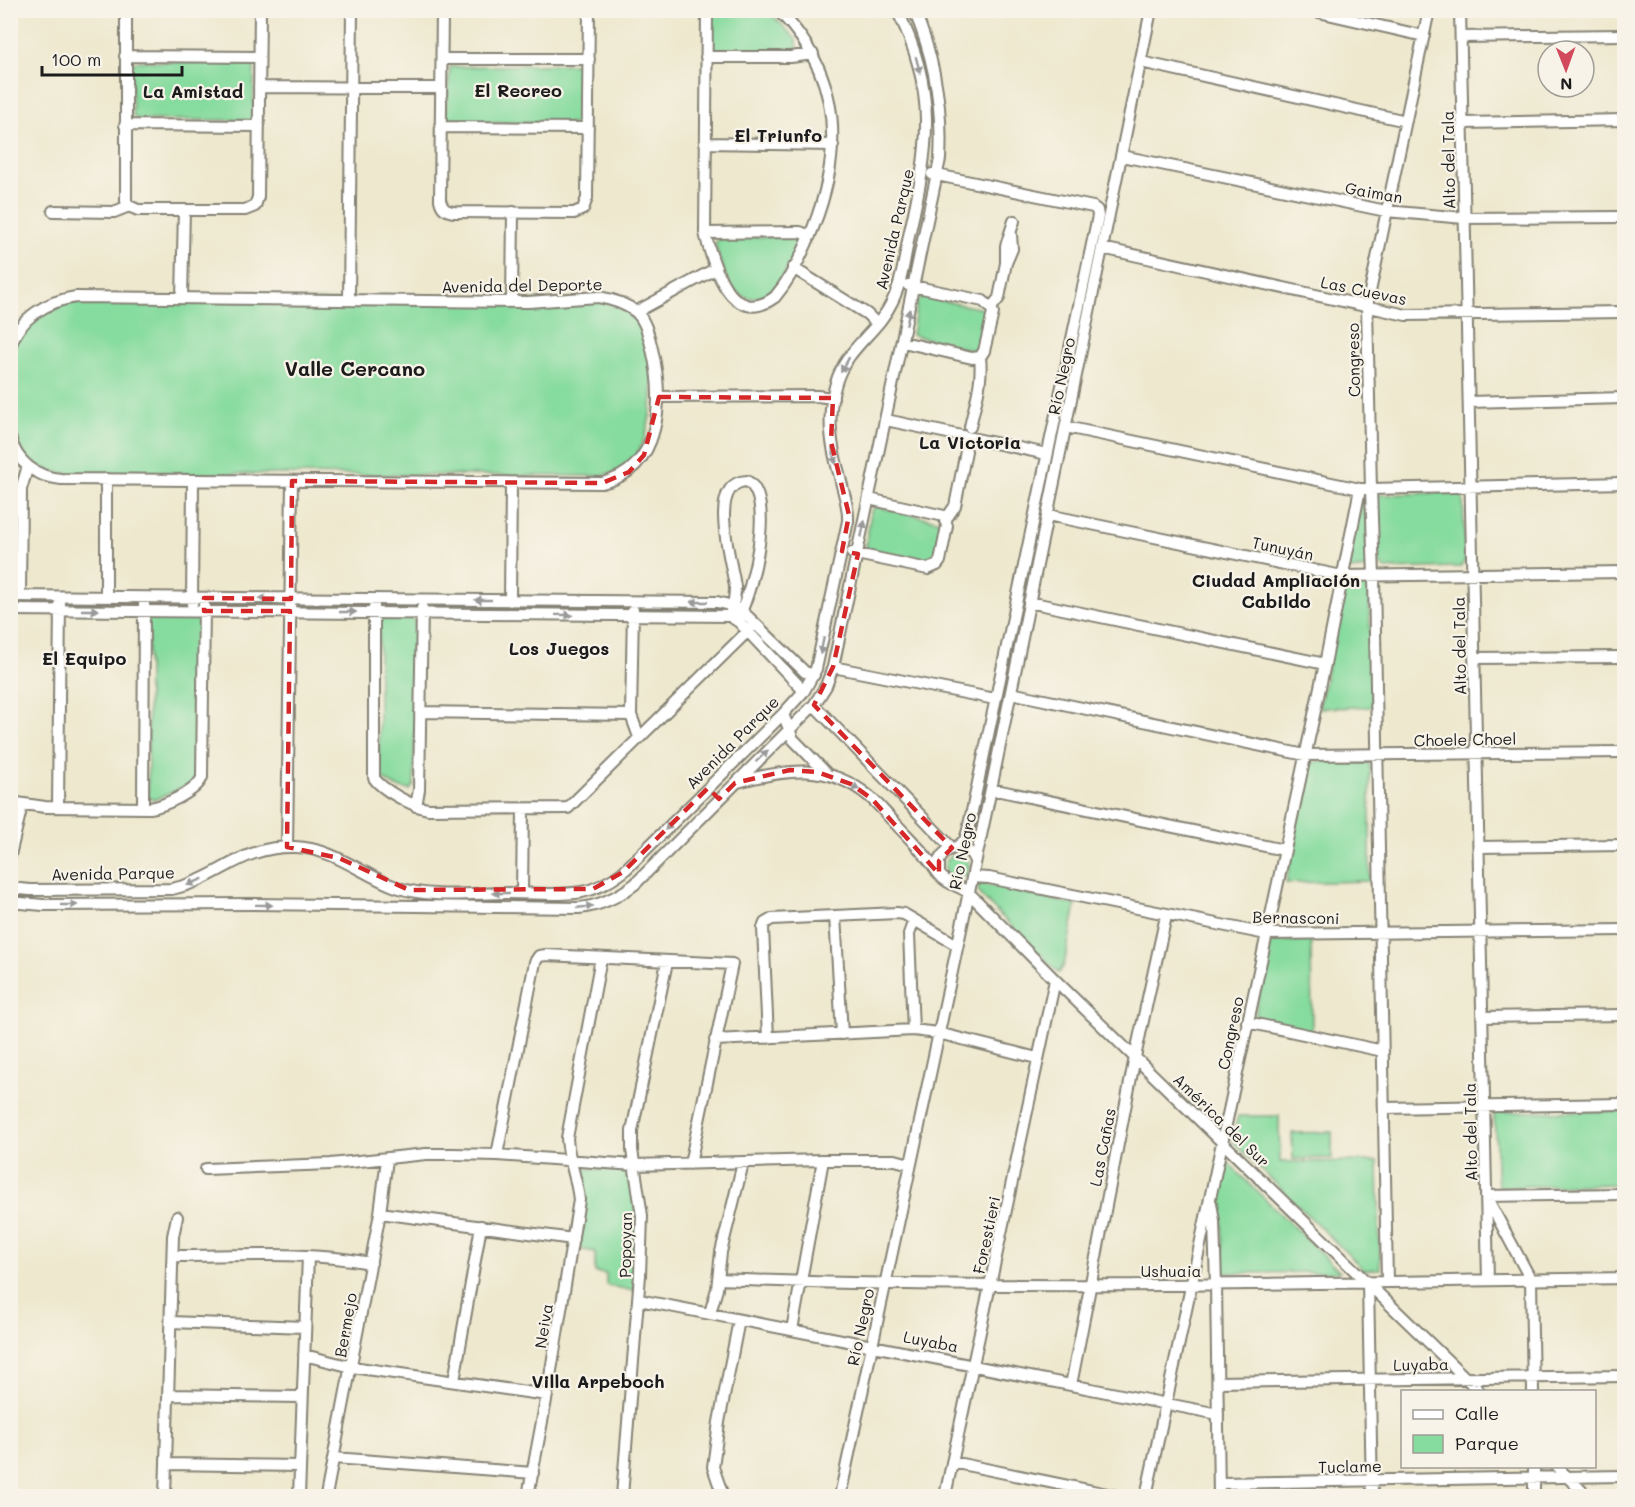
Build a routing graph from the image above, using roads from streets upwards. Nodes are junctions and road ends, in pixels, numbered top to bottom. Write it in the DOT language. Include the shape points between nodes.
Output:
graph roads {
  1 [pos="126,10"];
  2 [pos="260,10"];
  3 [pos="352,10"];
  4 [pos="442,10"];
  5 [pos="589,10"];
  6 [pos="707,10"];
  7 [pos="897,10"];
  8 [pos="914,10"];
  9 [pos="1151,10"];
  10 [pos="1310,10"];
  11 [pos="1429,10"];
  12 [pos="1460,10"];
  13 [pos="785,13"];
  14 [pos="1624,35"];
  15 [pos="1424,36"];
  16 [pos="1461,37"];
  17 [pos="813,54"];
  18 [pos="125,56"];
  19 [pos="259,57"];
  20 [pos="706,57"];
  21 [pos="442,59"];
  22 [pos="589,59"];
  23 [pos="1141,62"];
  24 [pos="260,87"];
  25 [pos="351,88"];
  26 [pos="441,88"];
  27 [pos="1624,120"];
  28 [pos="1406,121"];
  29 [pos="1463,123"];
  30 [pos="125,125"];
  31 [pos="259,126"];
  32 [pos="441,127"];
  33 [pos="588,128"];
  34 [pos="705,143"];
  35 [pos="832,145"];
  36 [pos="1122,156"];
  37 [pos="923,172"];
  38 [pos="937,174"];
  39 [pos="129,206"];
  40 [pos="184,210"];
  41 [pos="53,211"];
  42 [pos="1386,211"];
  43 [pos="513,212"];
  44 [pos="1624,216"];
  45 [pos="1464,218"];
  46 [pos="1014,221"];
  47 [pos="705,233"];
  48 [pos="810,236"];
  49 [pos="1102,248"];
  50 [pos="793,268"];
  51 [pos="716,269"];
  52 [pos="899,282"];
  53 [pos="914,287"];
  54 [pos="182,298"];
  55 [pos="349,300"];
  56 [pos="512,302"];
  57 [pos="1366,306"];
  58 [pos="992,308"];
  59 [pos="636,312"];
  60 [pos="1624,312"];
  61 [pos="1467,315"];
  62 [pos="876,323"];
  63 [pos="903,342"];
  64 [pos="11,343"];
  65 [pos="980,357"];
  66 [pos="659,397"];
  67 [pos="832,398"];
  68 [pos="1624,398"];
  69 [pos="1469,402"];
  70 [pos="886,420"];
  71 [pos="972,421"];
  72 [pos="1066,427"];
  73 [pos="11,440"];
  74 [pos="966,451"];
  75 [pos="1047,454"];
  76 [pos="28,466"];
  77 [pos="106,479"];
  78 [pos="193,480"];
  79 [pos="292,481"];
  80 [pos="511,483"];
  81 [pos="1624,483"];
  82 [pos="1471,486"];
  83 [pos="1365,489"];
  84 [pos="869,499"];
  85 [pos="1048,515"];
  86 [pos="946,519"];
  87 [pos="842,551"];
  88 [pos="858,554"];
  89 [pos="1624,572"];
  90 [pos="1473,575"];
  91 [pos="1342,576"];
  92 [pos="1374,577"];
  93 [pos="15,596"];
  94 [pos="60,597"];
  95 [pos="106,597"];
  96 [pos="144,597"];
  97 [pos="192,598"];
  98 [pos="204,598"];
  99 [pos="291,599"];
  100 [pos="374,600"];
  101 [pos="422,600"];
  102 [pos="510,601"];
  103 [pos="1029,602"];
  104 [pos="633,603"];
  105 [pos="10,610"];
  106 [pos="60,610"];
  107 [pos="144,610"];
  108 [pos="204,610"];
  109 [pos="192,611"];
  110 [pos="290,611"];
  111 [pos="374,612"];
  112 [pos="422,613"];
  113 [pos="735,613"];
  114 [pos="633,615"];
  115 [pos="752,627"];
  116 [pos="1624,657"];
  117 [pos="1474,658"];
  118 [pos="1325,664"];
  119 [pos="833,667"];
  120 [pos="814,675"];
  121 [pos="804,691"];
  122 [pos="1011,693"];
  123 [pos="995,699"];
  124 [pos="814,705"];
  125 [pos="420,712"];
  126 [pos="783,714"];
  127 [pos="631,715"];
  128 [pos="788,731"];
  129 [pos="639,737"];
  130 [pos="1624,752"];
  131 [pos="1477,754"];
  132 [pos="1305,755"];
  133 [pos="1377,755"];
  134 [pos="832,777"];
  135 [pos="735,783"];
  136 [pos="708,788"];
  137 [pos="991,789"];
  138 [pos="719,799"];
  139 [pos="10,802"];
  140 [pos="22,805"];
  141 [pos="416,806"];
  142 [pos="58,807"];
  143 [pos="143,808"];
  144 [pos="523,809"];
  145 [pos="1624,844"];
  146 [pos="287,847"];
  147 [pos="1479,847"];
  148 [pos="955,848"];
  149 [pos="1284,850"];
  150 [pos="10,855"];
  151 [pos="975,861"];
  152 [pos="939,874"];
  153 [pos="972,877"];
  154 [pos="956,885"];
  155 [pos="10,888"];
  156 [pos="522,893"];
  157 [pos="969,893"];
  158 [pos="10,902"];
  159 [pos="835,916"];
  160 [pos="1166,916"];
  161 [pos="914,920"];
  162 [pos="1480,930"];
  163 [pos="1624,930"];
  164 [pos="1380,932"];
  165 [pos="1266,934"];
  166 [pos="957,945"];
  167 [pos="601,958"];
  168 [pos="667,962"];
  169 [pos="1055,980"];
  170 [pos="1624,1015"];
  171 [pos="1482,1017"];
  172 [pos="1247,1022"];
  173 [pos="913,1030"];
  174 [pos="938,1033"];
  175 [pos="842,1034"];
  176 [pos="768,1038"];
  177 [pos="714,1041"];
  178 [pos="1383,1051"];
  179 [pos="1135,1057"];
  180 [pos="1037,1058"];
  181 [pos="1624,1104"];
  182 [pos="1484,1106"];
  183 [pos="1384,1108"];
  184 [pos="1222,1141"];
  185 [pos="496,1155"];
  186 [pos="387,1159"];
  187 [pos="824,1160"];
  188 [pos="571,1161"];
  189 [pos="743,1162"];
  190 [pos="690,1164"];
  191 [pos="910,1164"];
  192 [pos="634,1165"];
  193 [pos="206,1169"];
  194 [pos="1624,1194"];
  195 [pos="1486,1196"];
  196 [pos="1210,1197"];
  197 [pos="380,1214"];
  198 [pos="177,1216"];
  199 [pos="481,1226"];
  200 [pos="573,1239"];
  201 [pos="173,1256"];
  202 [pos="308,1256"];
  203 [pos="371,1263"];
  204 [pos="1624,1278"];
  205 [pos="718,1279"];
  206 [pos="1488,1280"];
  207 [pos="1531,1280"];
  208 [pos="800,1282"];
  209 [pos="1368,1282"];
  210 [pos="1387,1282"];
  211 [pos="885,1284"];
  212 [pos="1216,1284"];
  213 [pos="990,1285"];
  214 [pos="1091,1285"];
  215 [pos="1191,1285"];
  216 [pos="639,1300"];
  217 [pos="710,1313"];
  218 [pos="739,1320"];
  219 [pos="171,1322"];
  220 [pos="304,1327"];
  221 [pos="792,1330"];
  222 [pos="872,1345"];
  223 [pos="304,1355"];
  224 [pos="974,1365"];
  225 [pos="352,1367"];
  226 [pos="1624,1376"];
  227 [pos="1533,1377"];
  228 [pos="1466,1378"];
  229 [pos="1370,1380"];
  230 [pos="454,1381"];
  231 [pos="1218,1382"];
  232 [pos="1071,1385"];
  233 [pos="1478,1390"];
  234 [pos="1533,1390"];
  235 [pos="169,1395"];
  236 [pos="547,1395"];
  237 [pos="302,1397"];
  238 [pos="1165,1403"];
  239 [pos="1218,1414"];
  240 [pos="334,1458"];
  241 [pos="952,1462"];
  242 [pos="166,1464"];
  243 [pos="300,1466"];
  244 [pos="1557,1468"];
  245 [pos="1534,1472"];
  246 [pos="533,1473"];
  247 [pos="1624,1476"];
  248 [pos="1567,1477"];
  249 [pos="1372,1480"];
  250 [pos="1219,1483"];
  251 [pos="165,1497"];
  252 [pos="299,1497"];
  253 [pos="326,1497"];
  254 [pos="528,1497"];
  255 [pos="622,1497"];
  256 [pos="723,1497"];
  257 [pos="840,1497"];
  258 [pos="945,1497"];
  259 [pos="1117,1497"];
  260 [pos="1146,1497"];
  261 [pos="1219,1497"];
  262 [pos="1372,1497"];
  263 [pos="1534,1497"];
  264 [pos="1587,1497"];
  1 -- 18 [label="street"];
  2 -- 19 [label="street"];
  3 -- 25 [label="street"];
  4 -- 21 [label="street"];
  5 -- 22 [label="street"];
  6 -- 20 [label="street"];
  7 -- 37 [label="street, Avenida Parque, one-way" via="912,45 923,88 927,126"];
  8 -- 38 [label="street, Avenida Parque" via="932,60 940,101"];
  9 -- 23 [label="street, Río Negro"];
  10 -- 15 [label="street"];
  11 -- 15 [label="street, Congreso"];
  12 -- 16 [label="street, Alto del Tala"];
  13 -- 17 [label="street"];
  14 -- 16 [label="street"];
  15 -- 28 [label="street, Congreso"];
  16 -- 29 [label="street, Alto del Tala"];
  17 -- 20 [label="street"];
  17 -- 35 [label="street" via="830,101"];
  18 -- 19 [label="street"];
  18 -- 30 [label="street"];
  19 -- 24 [label="street"];
  20 -- 34 [label="street"];
  21 -- 22 [label="street"];
  21 -- 26 [label="street"];
  22 -- 33 [label="street"];
  23 -- 28 [label="street"];
  23 -- 36 [label="street, Río Negro"];
  24 -- 25 [label="street"];
  24 -- 31 [label="street"];
  25 -- 26 [label="street"];
  25 -- 55 [label="street"];
  26 -- 32 [label="street"];
  27 -- 29 [label="street"];
  28 -- 42 [label="street, Congreso"];
  29 -- 45 [label="street, Alto del Tala"];
  30 -- 31 [label="street"];
  30 -- 39 [label="street" via="125,196"];
  31 -- 40 [label="street" via="255,206 245,210"];
  32 -- 33 [label="street"];
  32 -- 43 [label="street" via="440,200 447,212"];
  33 -- 43 [label="street" via="587,198 583,209 574,213"];
  34 -- 35 [label="street"];
  34 -- 47 [label="street"];
  35 -- 48 [label="street" via="825,194"];
  36 -- 42 [label="street, Gaiman"];
  36 -- 49 [label="street, Río Negro"];
  37 -- 38 [label="street"];
  37 -- 52 [label="street, Avenida Parque"];
  38 -- 53 [label="street, Avenida Parque"];
  38 -- 75 [label="street, Río Negro" via="1097,210"];
  39 -- 40 [label="street" via="138,210"];
  39 -- 41 [label="street" via="114,212"];
  40 -- 54 [label="street"];
  42 -- 45 [label="street, Gaiman"];
  42 -- 57 [label="street, Congreso"];
  43 -- 56 [label="street"];
  44 -- 45 [label="street, Gaiman"];
  45 -- 61 [label="street, Alto del Tala"];
  46 -- 58 [label="street" via="1006,246 999,298"];
  47 -- 48 [label="street" via="800,232"];
  47 -- 51 [label="street"];
  48 -- 50 [label="street"];
  49 -- 57 [label="street, Las Cuevas"];
  49 -- 72 [label="street, Río Negro"];
  50 -- 51 [label="street" via="775,297 754,306 734,298"];
  50 -- 62 [label="street"];
  51 -- 59 [label="street"];
  52 -- 53 [label="street"];
  52 -- 62 [label="street, Avenida Parque" via="892,302"];
  53 -- 58 [label="street" via="983,302"];
  63 -- 53 [label="street, Avenida Parque, one-way"];
  54 -- 55 [label="street, Avenida del Deporte"];
  54 -- 64 [label="street, Avenida del Deporte" via="63,299 26,320"];
  55 -- 56 [label="street, Avenida del Deporte"];
  56 -- 59 [label="street, Avenida del Deporte" via="598,297"];
  57 -- 61 [label="street, Las Cuevas" via="1414,316"];
  57 -- 83 [label="street, Congreso"];
  58 -- 65 [label="street"];
  59 -- 66 [label="street" via="650,340"];
  60 -- 61 [label="street, Las Cuevas"];
  61 -- 69 [label="street, Alto del Tala"];
  62 -- 67 [label="street, Avenida Parque, one-way" via="846,361"];
  63 -- 65 [label="street"];
  63 -- 70 [label="street, Avenida Parque"];
  65 -- 71 [label="street" via="982,372"];
  66 -- 67 [label="street"];
  66 -- 80 [label="street" via="654,429 644,455 621,477 592,483"];
  67 -- 87 [label="street, Avenida Parque, one-way" via="831,442 849,515"];
  68 -- 69 [label="street"];
  69 -- 82 [label="street, Alto del Tala"];
  70 -- 75 [label="street"];
  70 -- 84 [label="street, Avenida Parque"];
  72 -- 83 [label="street"];
  72 -- 85 [label="street, Río Negro"];
  73 -- 76 [label="street"];
  74 -- 86 [label="street" via="955,506"];
  75 -- 123 [label="street, Río Negro"];
  76 -- 77 [label="street" via="54,478"];
  76 -- 93 [label="street" via="21,489"];
  77 -- 78 [label="street"];
  77 -- 95 [label="street"];
  78 -- 79 [label="street"];
  78 -- 97 [label="street"];
  79 -- 80 [label="street"];
  79 -- 99 [label="street"];
  80 -- 102 [label="street"];
  81 -- 82 [label="street"];
  82 -- 83 [label="street"];
  82 -- 90 [label="street, Alto del Tala"];
  83 -- 91 [label="street, Congreso"];
  83 -- 92 [label="street"];
  84 -- 86 [label="street"];
  88 -- 84 [label="street, Avenida Parque, one-way"];
  85 -- 91 [label="street, Tunuyán"];
  85 -- 103 [label="street, Río Negro"];
  86 -- 88 [label="street" via="940,561 933,568"];
  87 -- 88 [label="street"];
  87 -- 120 [label="street, Avenida Parque, one-way"];
  88 -- 119 [label="street, Avenida Parque"];
  89 -- 90 [label="street, Tunuyán"];
  90 -- 92 [label="street, Tunuyán"];
  90 -- 117 [label="street, Alto del Tala"];
  91 -- 92 [label="street, Tunuyán"];
  91 -- 118 [label="street, Congreso"];
  92 -- 133 [label="street"];
  93 -- 94 [label="street"];
  94 -- 95 [label="street"];
  94 -- 106 [label="street"];
  95 -- 96 [label="street"];
  96 -- 97 [label="street"];
  96 -- 107 [label="street"];
  97 -- 98 [label="street"];
  97 -- 109 [label="street"];
  99 -- 98 [label="street, one-way"];
  98 -- 108 [label="street"];
  99 -- 100 [label="street"];
  99 -- 110 [label="street"];
  100 -- 101 [label="street"];
  100 -- 111 [label="street"];
  102 -- 101 [label="street, one-way"];
  101 -- 112 [label="street"];
  102 -- 104 [label="street"];
  103 -- 118 [label="street"];
  103 -- 122 [label="street, Río Negro"];
  113 -- 104 [label="street, one-way" via="717,602"];
  104 -- 114 [label="street"];
  105 -- 106 [label="street"];
  106 -- 107 [label="street, one-way"];
  106 -- 142 [label="street"];
  107 -- 109 [label="street"];
  107 -- 143 [label="street"];
  108 -- 109 [label="street"];
  108 -- 110 [label="street"];
  108 -- 143 [label="street" via="201,781 196,788 162,805"];
  110 -- 111 [label="street, one-way"];
  110 -- 146 [label="street"];
  111 -- 112 [label="street"];
  111 -- 141 [label="street" via="374,778 379,785"];
  112 -- 114 [label="street, one-way"];
  112 -- 125 [label="street"];
  113 -- 113 [label="street" via="756,557 762,525 757,491 747,481 730,490 725,511"];
  113 -- 114 [label="street"];
  113 -- 115 [label="street"];
  114 -- 127 [label="street"];
  115 -- 120 [label="street" via="805,672"];
  115 -- 121 [label="street"];
  115 -- 129 [label="street"];
  116 -- 117 [label="street"];
  117 -- 131 [label="street, Alto del Tala"];
  118 -- 132 [label="street, Congreso"];
  119 -- 123 [label="street"];
  119 -- 124 [label="street, Avenida Parque"];
  120 -- 121 [label="street, Avenida Parque"];
  121 -- 126 [label="street, Avenida Parque"];
  122 -- 132 [label="street, Choele Choel"];
  122 -- 137 [label="street, Río Negro"];
  123 -- 148 [label="street, Río Negro" via="965,840"];
  124 -- 128 [label="street, Avenida Parque"];
  124 -- 148 [label="street"];
  125 -- 127 [label="street"];
  125 -- 141 [label="street"];
  126 -- 128 [label="street"];
  126 -- 136 [label="street, Avenida Parque"];
  127 -- 129 [label="street"];
  128 -- 134 [label="street"];
  135 -- 128 [label="street, Avenida Parque, one-way"];
  129 -- 144 [label="street" via="568,808"];
  130 -- 131 [label="street, Choele Choel"];
  131 -- 133 [label="street, Choele Choel"];
  131 -- 147 [label="street, Alto del Tala"];
  132 -- 133 [label="street, Choele Choel"];
  132 -- 149 [label="street, Congreso"];
  133 -- 164 [label="street"];
  134 -- 135 [label="street" via="790,770"];
  134 -- 152 [label="street, one-way" via="872,798"];
  135 -- 138 [label="street, Avenida Parque"];
  136 -- 138 [label="street"];
  136 -- 156 [label="street, Avenida Parque, one-way" via="614,879 583,891"];
  137 -- 149 [label="street"];
  137 -- 151 [label="street, Río Negro"];
  158 -- 138 [label="street, Avenida Parque, one-way" via="594,906 635,884"];
  139 -- 140 [label="street"];
  140 -- 142 [label="street"];
  140 -- 150 [label="street"];
  141 -- 144 [label="street"];
  142 -- 143 [label="street"];
  144 -- 156 [label="street"];
  145 -- 147 [label="street"];
  146 -- 155 [label="street, Avenida Parque, one-way" via="245,855 195,883 172,889"];
  156 -- 146 [label="street, Avenida Parque, one-way" via="409,890 381,881 339,858"];
  147 -- 162 [label="street, Alto del Tala"];
  148 -- 151 [label="street" via="966,849"];
  148 -- 152 [label="street" via="944,852"];
  149 -- 165 [label="street, Congreso"];
  151 -- 153 [label="street, Río Negro"];
  152 -- 154 [label="street"];
  153 -- 154 [label="street"];
  153 -- 157 [label="street, Río Negro"];
  153 -- 160 [label="street, Bernasconi"];
  154 -- 157 [label="street, América del Sur"];
  157 -- 166 [label="street, Río Negro"];
  157 -- 169 [label="street, América del Sur"];
  159 -- 161 [label="street" via="897,913"];
  159 -- 175 [label="street"];
  159 -- 176 [label="street" via="772,919 765,923"];
  160 -- 165 [label="street, Bernasconi"];
  160 -- 179 [label="street, Las Cañas"];
  161 -- 166 [label="street"];
  161 -- 173 [label="street" via="909,934"];
  162 -- 163 [label="street, Bernasconi"];
  162 -- 164 [label="street, Bernasconi"];
  162 -- 171 [label="street, Alto del Tala"];
  164 -- 165 [label="street, Bernasconi"];
  164 -- 178 [label="street"];
  165 -- 172 [label="street, Congreso"];
  166 -- 174 [label="street, Río Negro"];
  167 -- 168 [label="street"];
  167 -- 185 [label="street" via="546,955 535,962"];
  167 -- 188 [label="street, Neiva" via="567,1138"];
  168 -- 177 [label="street" via="732,964"];
  168 -- 192 [label="street, Popoyan" via="632,1131"];
  169 -- 179 [label="street, América del Sur"];
  169 -- 180 [label="street, Forestieri"];
  170 -- 171 [label="street"];
  171 -- 182 [label="street, Alto del Tala"];
  172 -- 178 [label="street"];
  172 -- 184 [label="street, Congreso"];
  173 -- 174 [label="street"];
  173 -- 175 [label="street"];
  174 -- 180 [label="street"];
  174 -- 191 [label="street, Río Negro"];
  175 -- 176 [label="street"];
  176 -- 177 [label="street"];
  177 -- 190 [label="street"];
  178 -- 183 [label="street"];
  179 -- 184 [label="street, América del Sur"];
  179 -- 214 [label="street, Las Cañas"];
  180 -- 213 [label="street, Forestieri"];
  181 -- 182 [label="street"];
  182 -- 183 [label="street"];
  182 -- 195 [label="street, Alto del Tala"];
  183 -- 210 [label="street"];
  184 -- 196 [label="street, Congreso"];
  184 -- 209 [label="street, América del Sur"];
  185 -- 186 [label="street" via="426,1154"];
  185 -- 188 [label="street"];
  186 -- 193 [label="street"];
  186 -- 197 [label="street, Bermejo"];
  187 -- 189 [label="street"];
  187 -- 191 [label="street" via="895,1160"];
  187 -- 208 [label="street"];
  188 -- 192 [label="street"];
  188 -- 200 [label="street, Neiva" via="579,1200"];
  189 -- 190 [label="street"];
  189 -- 205 [label="street"];
  190 -- 192 [label="street"];
  191 -- 211 [label="street, Río Negro"];
  192 -- 216 [label="street, Popoyan" via="642,1216"];
  194 -- 195 [label="street"];
  195 -- 206 [label="street, Alto del Tala"];
  195 -- 207 [label="street"];
  196 -- 212 [label="street"];
  196 -- 215 [label="street, Congreso"];
  197 -- 199 [label="street"];
  197 -- 203 [label="street, Bermejo"];
  198 -- 201 [label="street"];
  199 -- 200 [label="street"];
  199 -- 230 [label="street"];
  200 -- 236 [label="street, Neiva"];
  201 -- 202 [label="street"];
  201 -- 219 [label="street"];
  202 -- 203 [label="street"];
  202 -- 220 [label="street"];
  203 -- 225 [label="street, Bermejo"];
  204 -- 207 [label="street, Ushuaia"];
  205 -- 208 [label="street, Ushuaia"];
  205 -- 217 [label="street"];
  206 -- 207 [label="street, Ushuaia"];
  206 -- 210 [label="street, Ushuaia"];
  207 -- 227 [label="street"];
  208 -- 211 [label="street, Ushuaia"];
  208 -- 221 [label="street"];
  209 -- 210 [label="street, Ushuaia"];
  209 -- 212 [label="street, Ushuaia"];
  209 -- 228 [label="street, América del Sur"];
  209 -- 229 [label="street"];
  211 -- 213 [label="street, Ushuaia"];
  211 -- 222 [label="street, Río Negro"];
  212 -- 215 [label="street, Ushuaia"];
  212 -- 231 [label="street"];
  213 -- 214 [label="street, Ushuaia"];
  213 -- 224 [label="street, Forestieri"];
  214 -- 215 [label="street, Ushuaia"];
  214 -- 232 [label="street, Las Cañas"];
  215 -- 238 [label="street, Congreso"];
  216 -- 217 [label="street, Luyaba"];
  216 -- 255 [label="street, Popoyan"];
  217 -- 218 [label="street, Luyaba"];
  218 -- 221 [label="street, Luyaba"];
  218 -- 256 [label="street" via="713,1467"];
  219 -- 220 [label="street"];
  219 -- 235 [label="street"];
  220 -- 223 [label="street"];
  221 -- 222 [label="street, Luyaba"];
  222 -- 224 [label="street, Luyaba"];
  222 -- 257 [label="street, Río Negro"];
  223 -- 225 [label="street"];
  223 -- 237 [label="street"];
  224 -- 232 [label="street, Luyaba"];
  224 -- 241 [label="street, Forestieri"];
  225 -- 230 [label="street"];
  225 -- 240 [label="street, Bermejo"];
  226 -- 227 [label="street, Luyaba"];
  227 -- 228 [label="street, Luyaba"];
  227 -- 234 [label="street"];
  228 -- 229 [label="street, Luyaba"];
  228 -- 233 [label="street, América del Sur"];
  229 -- 231 [label="street, Luyaba"];
  229 -- 249 [label="street"];
  230 -- 236 [label="street"];
  231 -- 239 [label="street"];
  232 -- 238 [label="street, Luyaba"];
  235 -- 237 [label="street"];
  235 -- 242 [label="street"];
  236 -- 246 [label="street, Neiva"];
  237 -- 243 [label="street"];
  238 -- 239 [label="street, Luyaba"];
  238 -- 260 [label="street, Congreso"];
  239 -- 250 [label="street"];
  240 -- 246 [label="street"];
  240 -- 253 [label="street, Bermejo"];
  241 -- 258 [label="street, Forestieri"];
  241 -- 259 [label="street"];
  242 -- 243 [label="street"];
  242 -- 251 [label="street"];
  243 -- 252 [label="street"];
  244 -- 248 [label="street"];
  245 -- 248 [label="street, Tuclame"];
  245 -- 249 [label="street, Tuclame"];
  245 -- 263 [label="street"];
  246 -- 254 [label="street, Neiva"];
  247 -- 248 [label="street, Tuclame"];
  248 -- 264 [label="street"];
  249 -- 250 [label="street, Tuclame"];
  249 -- 262 [label="street"];
  250 -- 261 [label="street"];
}
